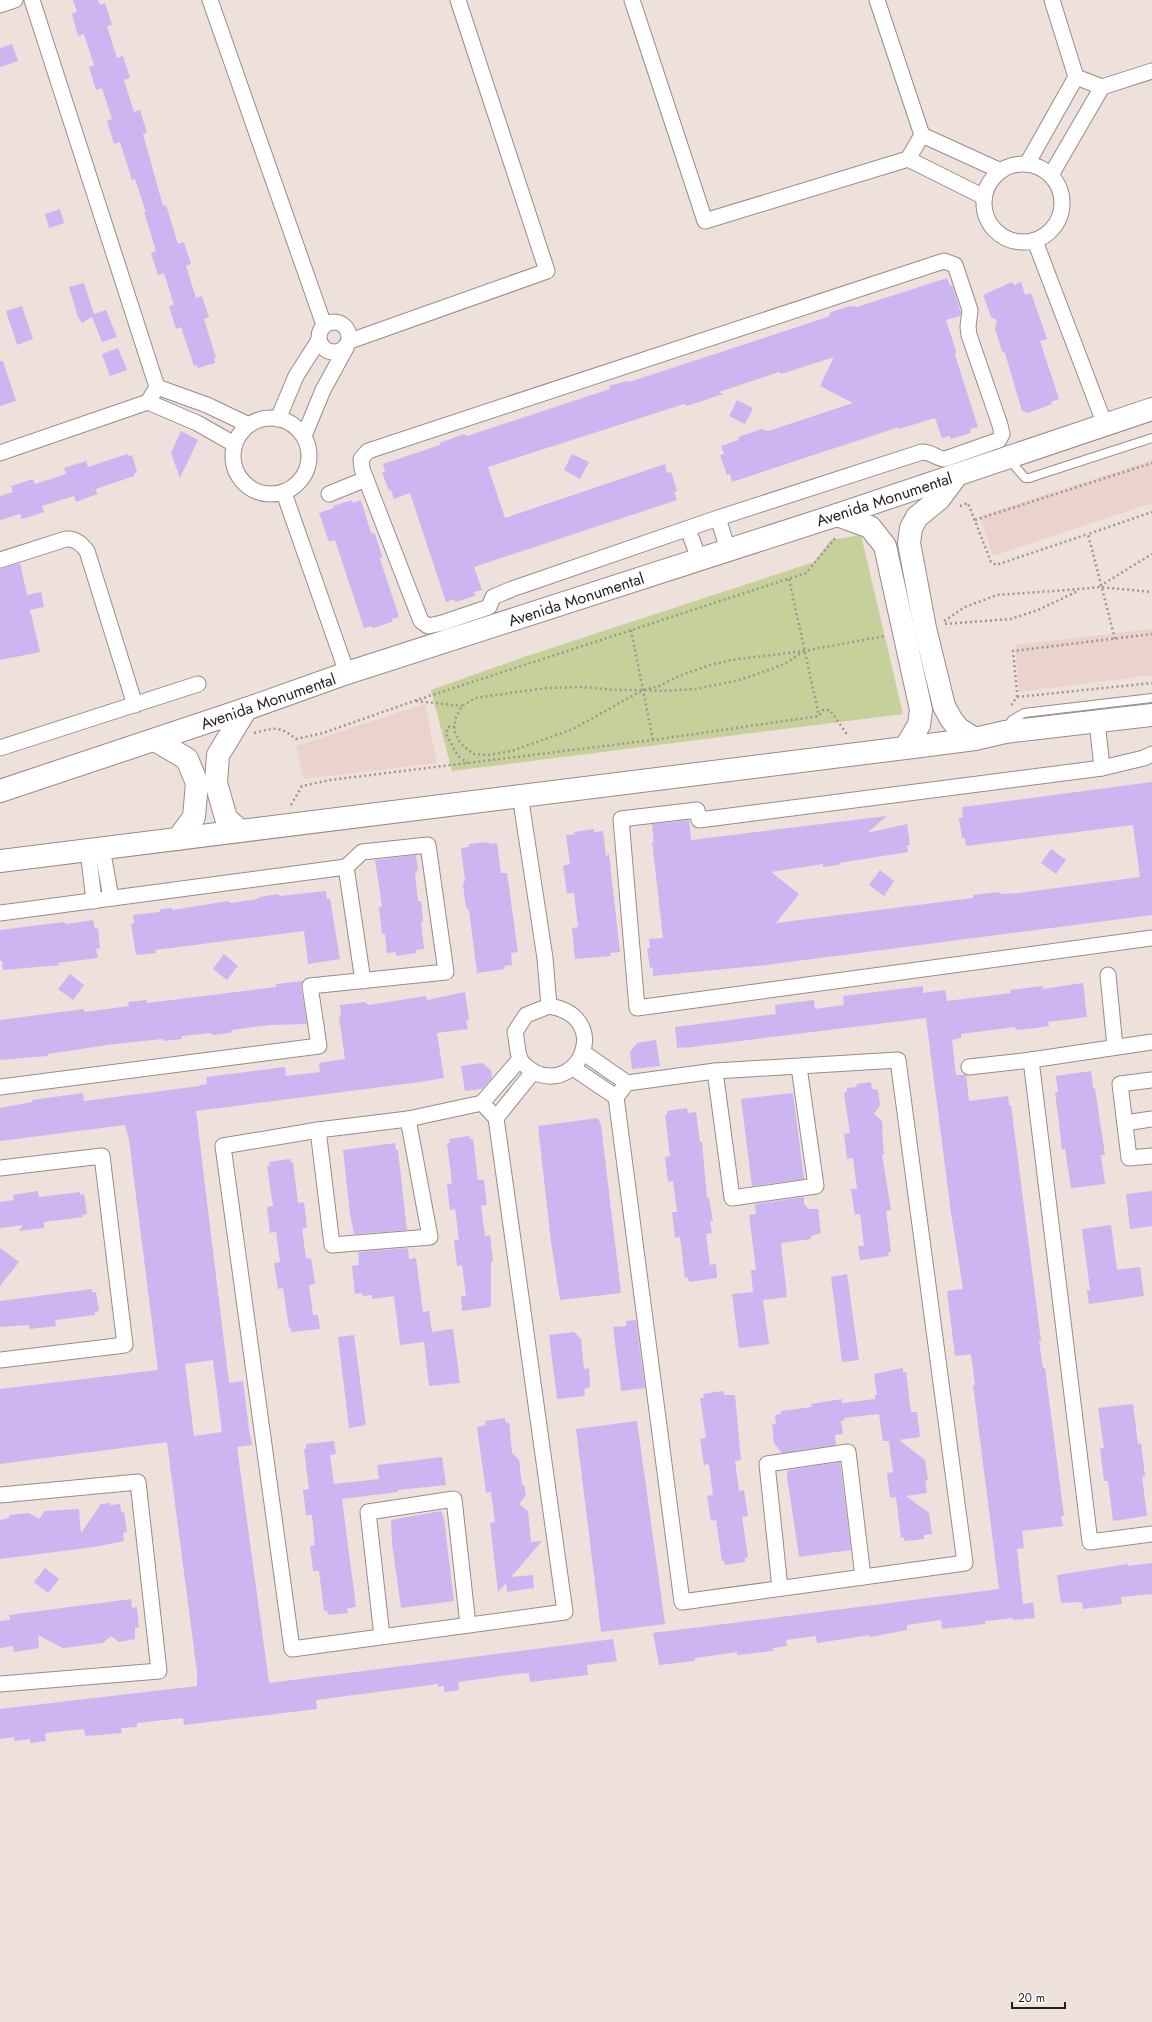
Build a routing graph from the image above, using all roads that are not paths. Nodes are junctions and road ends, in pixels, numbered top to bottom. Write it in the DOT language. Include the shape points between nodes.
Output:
graph roads {
  1 [pos="15,0"];
  2 [pos="32,0"];
  3 [pos="210,0"];
  4 [pos="458,0"];
  5 [pos="632,0"];
  6 [pos="877,0"];
  7 [pos="1052,0"];
  8 [pos="0,5"];
  9 [pos="1152,71"];
  10 [pos="1076,77"];
  11 [pos="1102,87"];
  12 [pos="922,135"];
  13 [pos="908,159"];
  14 [pos="1027,164"];
  15 [pos="1001,171"];
  16 [pos="1051,175"];
  17 [pos="984,197"];
  18 [pos="1035,241"];
  19 [pos="324,325"];
  20 [pos="319,340"];
  21 [pos="348,344"];
  22 [pos="157,387"];
  23 [pos="148,402"];
  24 [pos="1152,409"];
  25 [pos="278,419"];
  26 [pos="249,425"];
  27 [pos="1105,425"];
  28 [pos="304,436"];
  29 [pos="1152,438"];
  30 [pos="234,444"];
  31 [pos="0,453"];
  32 [pos="1008,457"];
  33 [pos="958,475"];
  34 [pos="366,479"];
  35 [pos="284,493"];
  36 [pos="329,494"];
  37 [pos="718,518"];
  38 [pos="839,523"];
  39 [pos="688,529"];
  40 [pos="728,550"];
  41 [pos="699,559"];
  42 [pos="0,560"];
  43 [pos="347,673"];
  44 [pos="198,684"];
  45 [pos="1152,698"];
  46 [pos="135,705"];
  47 [pos="246,710"];
  48 [pos="1152,715"];
  49 [pos="1098,721"];
  50 [pos="1005,732"];
  51 [pos="975,739"];
  52 [pos="155,740"];
  53 [pos="0,748"];
  54 [pos="905,748"];
  55 [pos="1152,754"];
  56 [pos="1102,768"];
  57 [pos="0,791"];
  58 [pos="520,795"];
  59 [pos="240,831"];
  60 [pos="178,839"];
  61 [pos="95,849"];
  62 [pos="0,861"];
  63 [pos="346,867"];
  64 [pos="111,898"];
  65 [pos="94,901"];
  66 [pos="0,913"];
  67 [pos="1152,938"];
  68 [pos="1108,974"];
  69 [pos="363,981"];
  70 [pos="549,1006"];
  71 [pos="1152,1042"];
  72 [pos="1115,1047"];
  73 [pos="584,1053"];
  74 [pos="520,1059"];
  75 [pos="1031,1060"];
  76 [pos="799,1067"];
  77 [pos="969,1067"];
  78 [pos="573,1068"];
  79 [pos="715,1071"];
  80 [pos="533,1072"];
  81 [pos="1152,1080"];
  82 [pos="627,1083"];
  83 [pos="0,1087"];
  84 [pos="616,1097"];
  85 [pos="482,1103"];
  86 [pos="496,1118"];
  87 [pos="408,1119"];
  88 [pos="1152,1119"];
  89 [pos="1125,1123"];
  90 [pos="318,1130"];
  91 [pos="1152,1156"];
  92 [pos="0,1168"];
  93 [pos="0,1360"];
  94 [pos="0,1495"];
  95 [pos="1152,1534"];
  96 [pos="863,1577"];
  97 [pos="780,1588"];
  98 [pos="468,1625"];
  99 [pos="382,1636"];
  100 [pos="0,1684"];
  1 -- 8 [label="street"];
  2 -- 22 [label="street"];
  3 -- 19 [label="street"];
  4 -- 21 [label="street" via="547,271"];
  5 -- 13 [label="street" via="705,221"];
  6 -- 12 [label="street"];
  7 -- 10 [label="street"];
  9 -- 11 [label="street"];
  10 -- 11 [label="street"];
  10 -- 14 [label="street"];
  11 -- 16 [label="street"];
  12 -- 13 [label="street"];
  12 -- 15 [label="street"];
  13 -- 17 [label="street"];
  14 -- 15 [label="street" via="1013,165"];
  14 -- 16 [label="street"];
  15 -- 17 [label="street" via="990,183"];
  16 -- 18 [label="street" via="1060,188 1062,210 1050,233"];
  17 -- 18 [label="street" via="986,217 998,233 1016,242"];
  18 -- 27 [label="street"];
  19 -- 20 [label="street"];
  19 -- 21 [label="street" via="331,322 342,324 350,333"];
  20 -- 21 [label="street" via="322,348 330,352 339,352"];
  20 -- 25 [label="street" via="296,376"];
  21 -- 28 [label="street" via="323,390"];
  22 -- 23 [label="street"];
  22 -- 26 [label="street" via="207,405"];
  23 -- 30 [label="street" via="197,423"];
  23 -- 31 [label="street"];
  24 -- 27 [label="street, Avenida Monumental"];
  25 -- 26 [label="street" via="263,419"];
  25 -- 28 [label="street" via="291,424"];
  26 -- 30 [label="street"];
  27 -- 32 [label="street, Avenida Monumental"];
  28 -- 35 [label="street" via="310,452 308,470 298,484"];
  29 -- 32 [label="lane" via="1030,478 1021,476"];
  30 -- 35 [label="street" via="236,472 247,487 265,495"];
  32 -- 33 [label="street, Avenida Monumental"];
  33 -- 38 [label="street, Avenida Monumental"];
  33 -- 51 [label="street" via="940,499 917,517 911,528 909,543 925,628 944,706 959,729"];
  34 -- 36 [label="street"];
  34 -- 37 [label="street" via="361,460 368,452 936,262 944,261 955,265 970,310 970,335 1000,425 1002,434 999,440 945,460 932,453 922,452"];
  34 -- 39 [label="street" via="421,621 428,626 489,607 493,597 498,594"];
  35 -- 43 [label="street"];
  37 -- 39 [label="street"];
  37 -- 40 [label="street"];
  38 -- 40 [label="street, Avenida Monumental"];
  38 -- 54 [label="street" via="870,527 885,546 921,710 919,725"];
  39 -- 41 [label="street"];
  40 -- 41 [label="street, Avenida Monumental"];
  41 -- 43 [label="street, Avenida Monumental"];
  42 -- 46 [label="street" via="66,539 74,540 84,547"];
  43 -- 47 [label="street, Avenida Monumental"];
  44 -- 46 [label="street"];
  45 -- 50 [label="lane" via="1024,713 1012,720"];
  46 -- 53 [label="street"];
  47 -- 52 [label="street, Avenida Monumental"];
  47 -- 59 [label="street" via="218,755 216,783 226,818"];
  48 -- 49 [label="street"];
  49 -- 50 [label="street"];
  49 -- 56 [label="street"];
  50 -- 51 [label="street"];
  51 -- 54 [label="street"];
  52 -- 57 [label="street, Avenida Monumental"];
  52 -- 60 [label="street" via="187,759 197,783 194,817"];
  54 -- 58 [label="street"];
  55 -- 56 [label="street"];
  56 -- 67 [label="street" via="698,820 696,810 621,819 637,1008"];
  58 -- 59 [label="street"];
  58 -- 70 [label="street" via="545,958"];
  59 -- 60 [label="street"];
  60 -- 61 [label="street"];
  61 -- 62 [label="street"];
  61 -- 64 [label="street"];
  61 -- 65 [label="street"];
  63 -- 64 [label="street"];
  63 -- 69 [label="street"];
  63 -- 69 [label="street" via="362,852 428,845 446,972"];
  64 -- 65 [label="street"];
  65 -- 66 [label="street"];
  68 -- 72 [label="street"];
  69 -- 83 [label="street" via="310,986 319,1046"];
  70 -- 73 [label="street" via="561,1008 575,1016 584,1031"];
  70 -- 74 [label="street" via="526,1015 515,1032"];
  71 -- 72 [label="street"];
  72 -- 75 [label="street"];
  73 -- 78 [label="street"];
  73 -- 82 [label="street"];
  74 -- 80 [label="street"];
  74 -- 85 [label="street"];
  75 -- 77 [label="street"];
  75 -- 95 [label="street" via="1090,1542"];
  76 -- 79 [label="street"];
  76 -- 79 [label="street" via="816,1186 732,1198"];
  76 -- 96 [label="street" via="898,1060 965,1563"];
  78 -- 80 [label="street" via="562,1074 544,1076"];
  78 -- 84 [label="street"];
  79 -- 82 [label="street"];
  80 -- 86 [label="street"];
  81 -- 89 [label="street" via="1120,1084"];
  82 -- 84 [label="street"];
  84 -- 97 [label="street" via="682,1602"];
  85 -- 86 [label="street"];
  85 -- 87 [label="street"];
  86 -- 98 [label="street" via="565,1612"];
  87 -- 90 [label="street"];
  87 -- 90 [label="street" via="430,1237 332,1245"];
  88 -- 89 [label="street"];
  89 -- 91 [label="street" via="1129,1158"];
  90 -- 99 [label="street" via="223,1146 224,1154 292,1649"];
  92 -- 93 [label="street" via="102,1156 125,1345"];
  94 -- 100 [label="street" via="138,1482 159,1671"];
  96 -- 97 [label="street"];
  96 -- 97 [label="street" via="848,1452 767,1464"];
  98 -- 99 [label="street"];
  98 -- 99 [label="street" via="454,1499 368,1512"];
}
